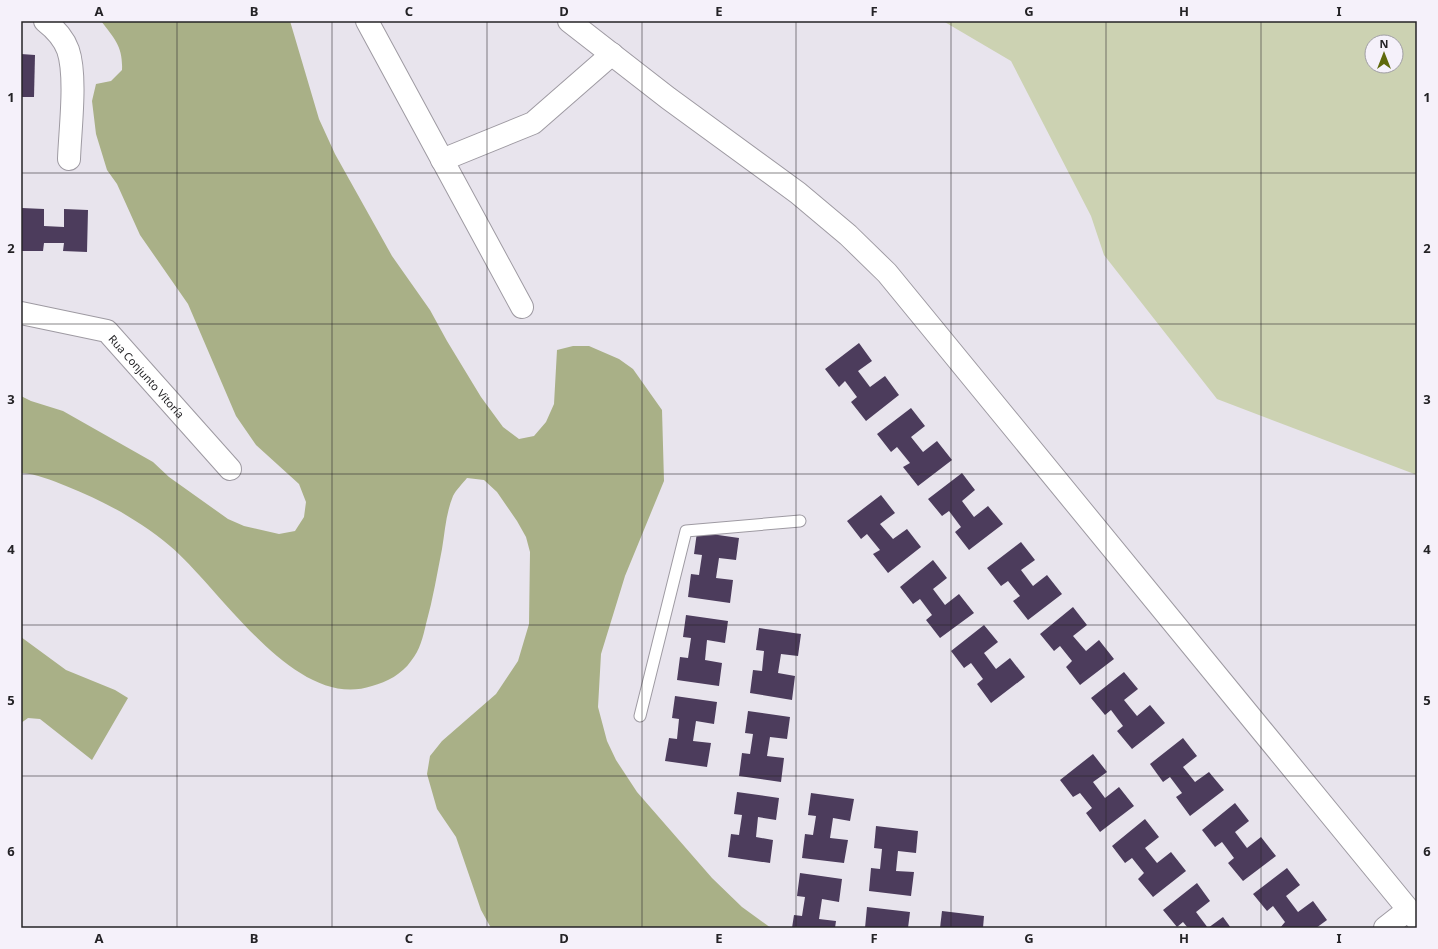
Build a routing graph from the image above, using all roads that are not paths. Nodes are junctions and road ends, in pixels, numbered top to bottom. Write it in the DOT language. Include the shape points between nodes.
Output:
graph roads {
  1 [pos="45,21"];
  2 [pos="367,21"];
  3 [pos="569,21"];
  4 [pos="612,54"];
  5 [pos="69,159"];
  6 [pos="442,160"];
  7 [pos="522,307"];
  8 [pos="21,313"];
  9 [pos="230,469"];
  10 [pos="800,521"];
  11 [pos="640,716"];
  12 [pos="1412,915"];
  13 [pos="1385,928"];
  1 -- 5 [label="street" via="68,50 71,69"];
  2 -- 6 [label="street"];
  3 -- 4 [label="street"];
  4 -- 6 [label="street" via="533,123"];
  4 -- 12 [label="street" via="798,193 848,235 887,273"];
  6 -- 7 [label="street"];
  8 -- 9 [label="street, Rua Conjunto Vitoría" via="107,330"];
  10 -- 11 [label="lane" via="686,531"];
  12 -- 13 [label="street"];
}
